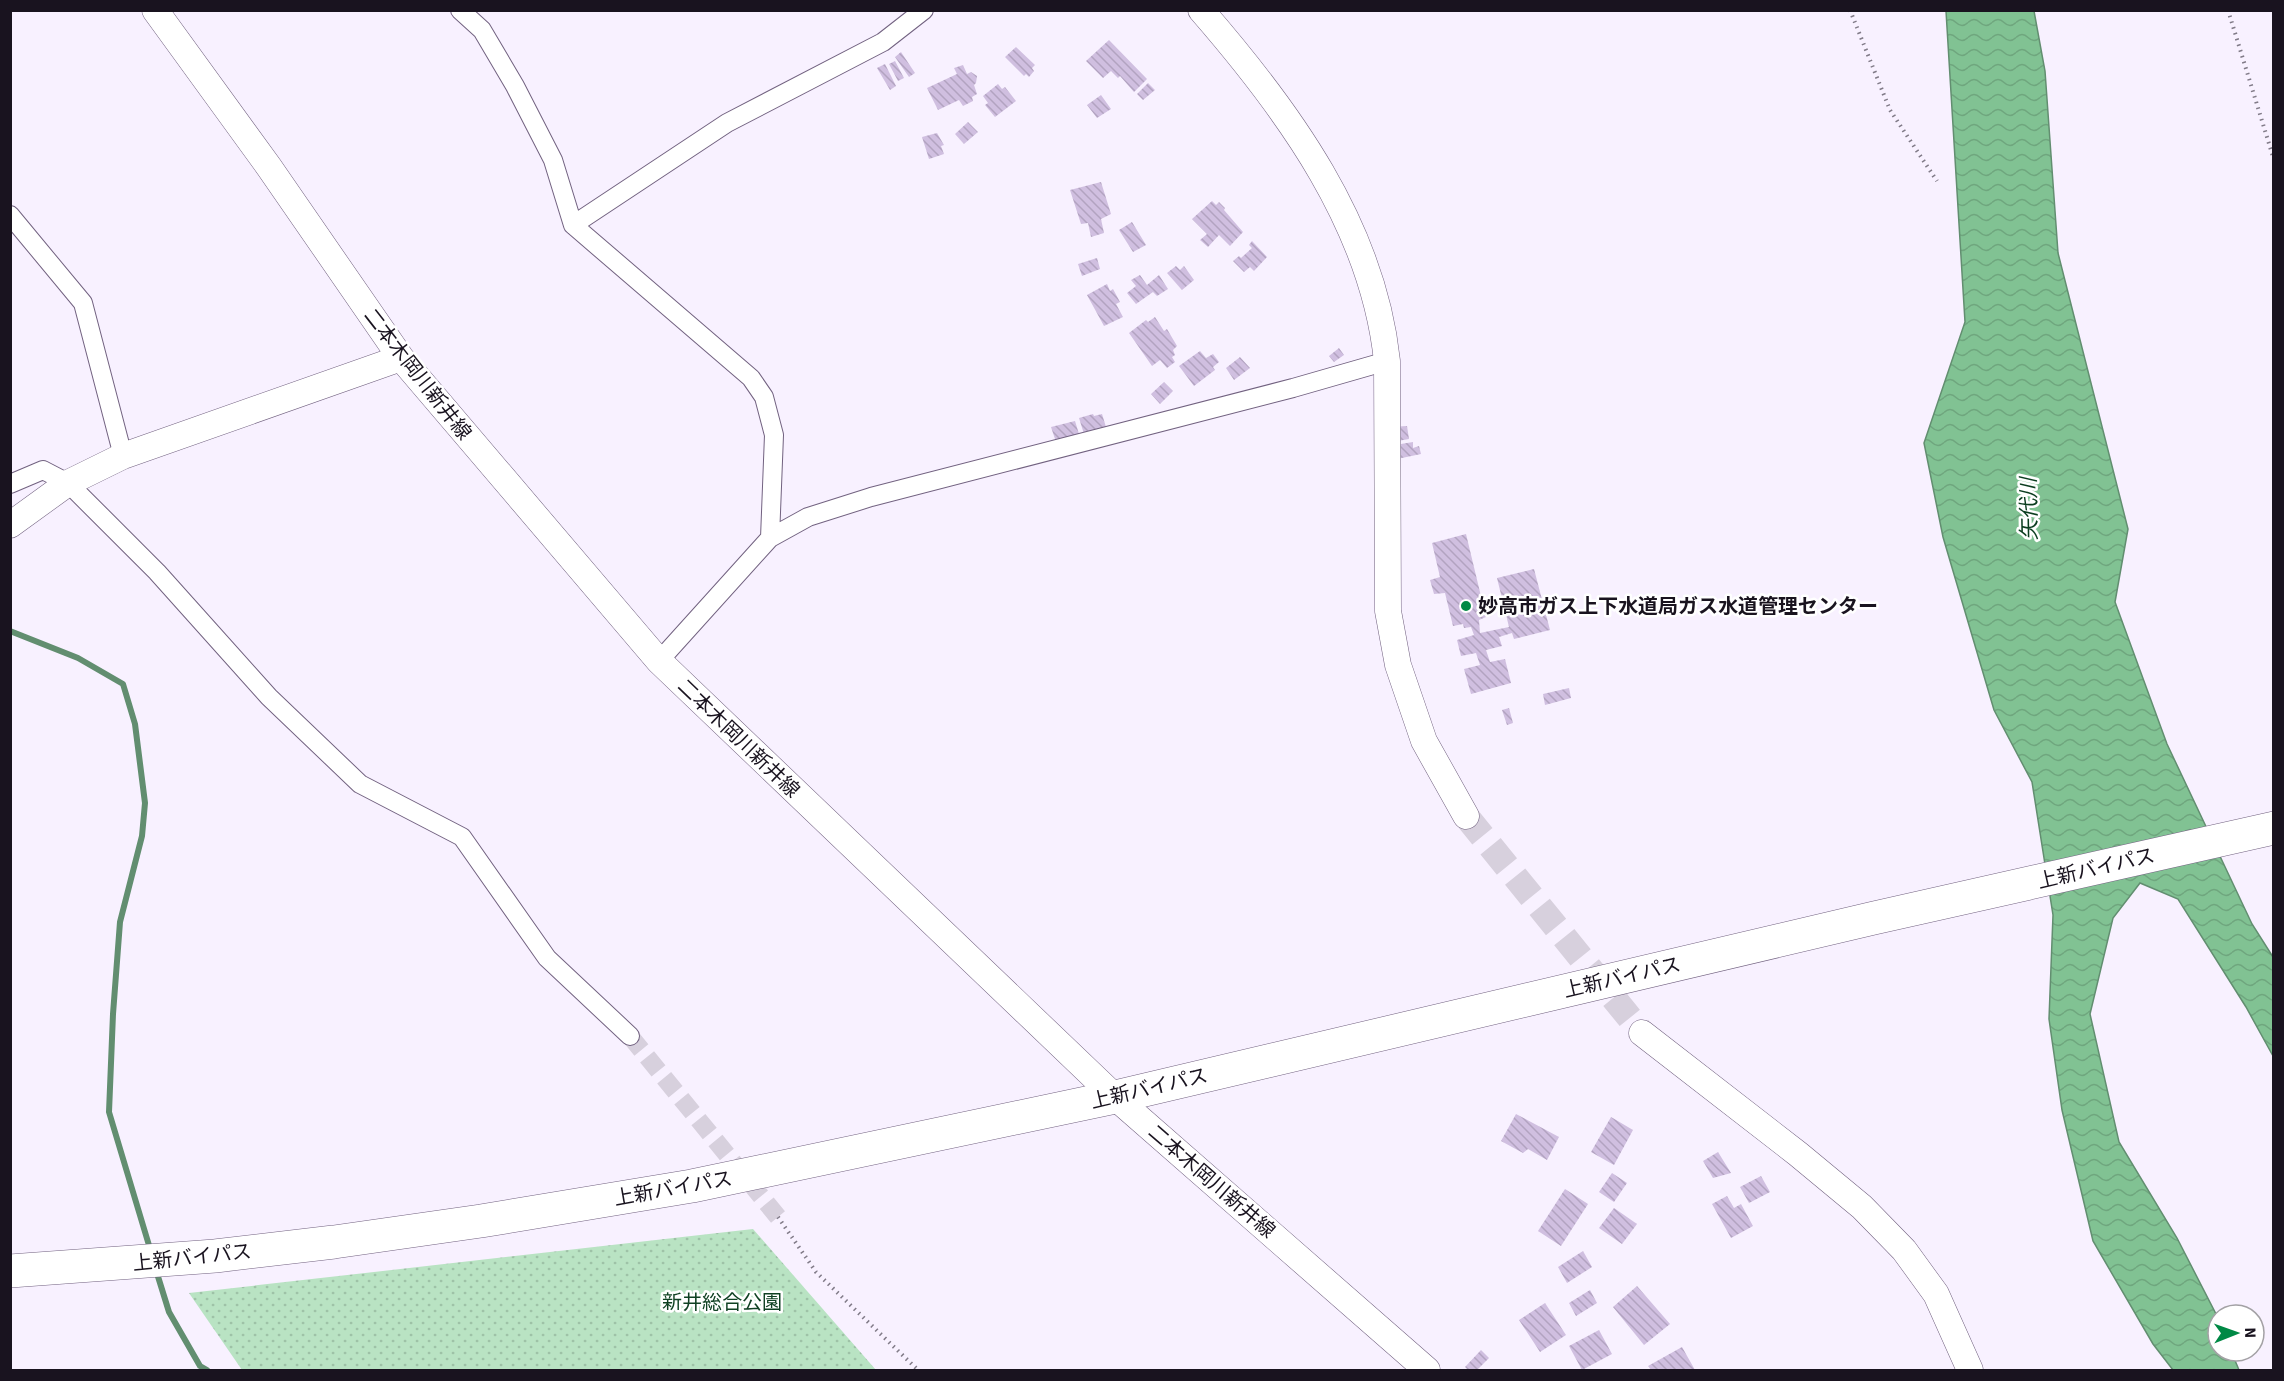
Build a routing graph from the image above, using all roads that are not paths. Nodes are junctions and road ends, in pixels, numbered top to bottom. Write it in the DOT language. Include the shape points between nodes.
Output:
graph roads {
  1 [pos="155,10"];
  2 [pos="460,10"];
  3 [pos="924,10"];
  4 [pos="1201,10"];
  5 [pos="10,215"];
  6 [pos="573,225"];
  7 [pos="400,358"];
  8 [pos="1387,361"];
  9 [pos="123,456"];
  10 [pos="68,483"];
  11 [pos="10,484"];
  12 [pos="10,525"];
  13 [pos="770,538"];
  14 [pos="659,661"];
  15 [pos="1466,816"];
  16 [pos="2274,828"];
  17 [pos="1642,1033"];
  18 [pos="630,1036"];
  19 [pos="1115,1096"];
  20 [pos="10,1271"];
  21 [pos="1427,1371"];
  22 [pos="1970,1371"];
  1 -- 7 [label="main road, 二本木岡川新井線"];
  2 -- 6 [label="street" via="482,30 515,86 553,160"];
  3 -- 6 [label="street" via="883,42 727,123"];
  4 -- 8 [label="main road" via="1299,136 1352,229 1371,278"];
  5 -- 9 [label="street" via="83,303"];
  6 -- 13 [label="street" via="751,378 764,397 774,435"];
  7 -- 9 [label="main road"];
  7 -- 14 [label="main road, 二本木岡川新井線"];
  8 -- 13 [label="street" via="871,497 808,517"];
  8 -- 15 [label="main road" via="1388,611 1398,666 1424,741"];
  9 -- 10 [label="main road"];
  10 -- 11 [label="street" via="43,470"];
  10 -- 12 [label="main road"];
  10 -- 18 [label="street" via="157,572 269,697 360,784 462,837 547,958"];
  13 -- 14 [label="street"];
  14 -- 19 [label="main road, 二本木岡川新井線"];
  16 -- 19 [label="highway, 上新バイパス"];
  17 -- 22 [label="main road" via="1798,1154 1904,1250 1936,1294"];
  19 -- 20 [label="highway, 上新バイパス" via="692,1186 481,1221 215,1256"];
  19 -- 21 [label="main road, 二本木岡川新井線"];
}
